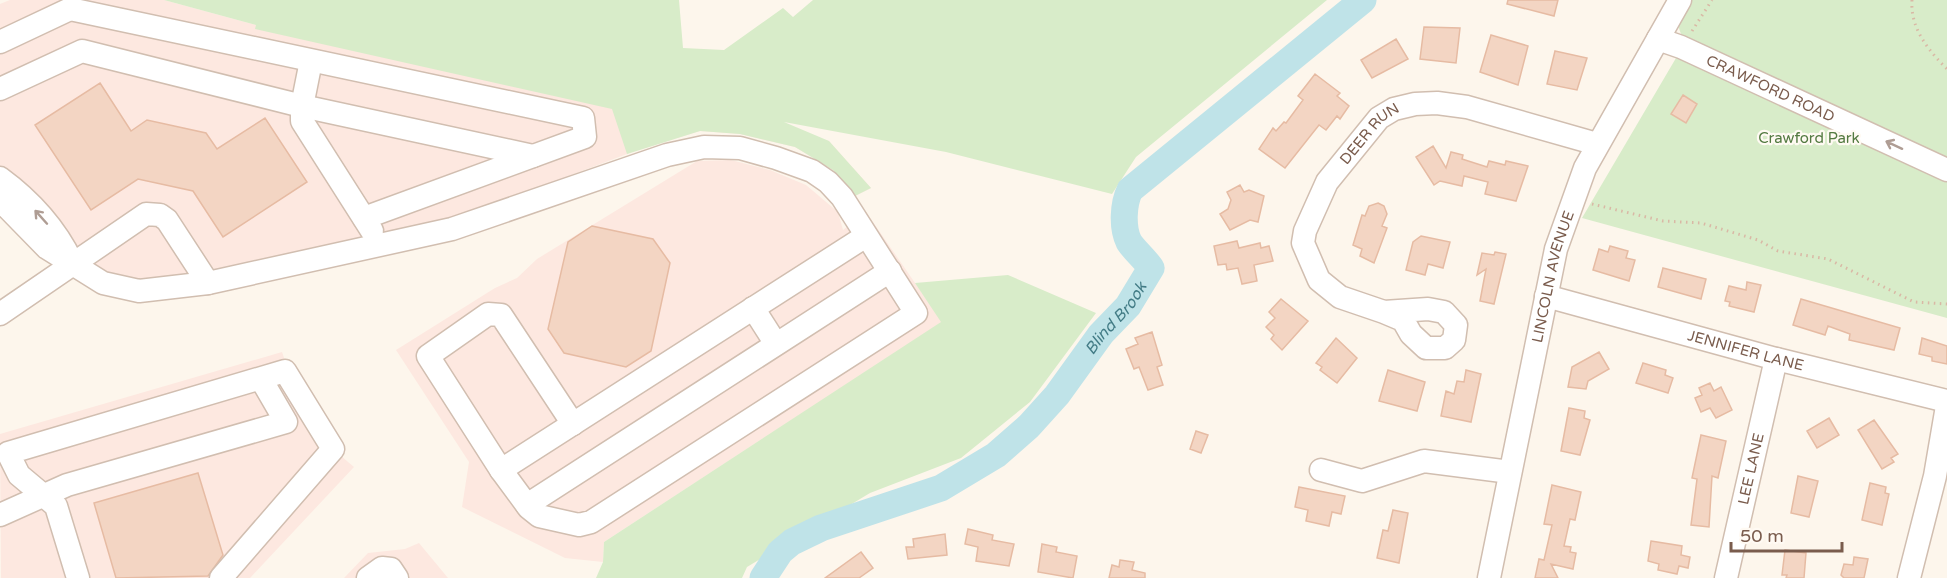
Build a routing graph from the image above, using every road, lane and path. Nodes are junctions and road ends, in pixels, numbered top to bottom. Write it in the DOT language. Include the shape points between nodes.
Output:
graph roads {
  1 [pos="1680,0"];
  2 [pos="1712,0"];
  3 [pos="1912,0"];
  4 [pos="1658,39"];
  5 [pos="0,42"];
  6 [pos="1681,47"];
  7 [pos="311,61"];
  8 [pos="1947,69"];
  9 [pos="0,89"];
  10 [pos="302,106"];
  11 [pos="1597,144"];
  12 [pos="533,156"];
  13 [pos="1947,170"];
  14 [pos="0,178"];
  15 [pos="0,200"];
  16 [pos="1584,203"];
  17 [pos="364,218"];
  18 [pos="867,236"];
  19 [pos="381,245"];
  20 [pos="73,263"];
  21 [pos="890,271"];
  22 [pos="208,283"];
  23 [pos="1546,296"];
  24 [pos="1947,304"];
  25 [pos="753,308"];
  26 [pos="1384,312"];
  27 [pos="0,314"];
  28 [pos="776,344"];
  29 [pos="1776,359"];
  30 [pos="261,378"];
  31 [pos="1947,401"];
  32 [pos="1947,406"];
  33 [pos="573,424"];
  34 [pos="501,470"];
  35 [pos="1321,470"];
  36 [pos="1510,472"];
  37 [pos="45,495"];
  38 [pos="527,505"];
  39 [pos="0,515"];
  40 [pos="78,578"];
  41 [pos="221,578"];
  42 [pos="368,578"];
  43 [pos="397,578"];
  44 [pos="1489,578"];
  45 [pos="1726,578"];
  46 [pos="1909,578"];
  1 -- 4 [label="street, LINCOLN AVENUE"];
  2 -- 6 [label="path"];
  3 -- 8 [label="path" via="1911,17 1916,28"];
  4 -- 6 [label="street, CRAWFORD ROAD"];
  4 -- 11 [label="street, LINCOLN AVENUE"];
  5 -- 7 [label="street" via="70,9"];
  13 -- 6 [label="street, CRAWFORD ROAD, one-way"];
  7 -- 10 [label="street"];
  7 -- 12 [label="street" via="583,118 585,137"];
  9 -- 10 [label="street" via="82,51"];
  10 -- 12 [label="street"];
  10 -- 17 [label="street" via="302,121"];
  11 -- 23 [label="street, LINCOLN AVENUE" via="1569,207"];
  11 -- 26 [label="street, DEER RUN" via="1467,107 1437,103 1415,104 1379,118 1327,182 1305,231 1304,243 1319,280 1340,297"];
  12 -- 17 [label="street"];
  20 -- 14 [label="street, one-way" via="61,240 24,198"];
  15 -- 20 [label="street" via="47,248"];
  16 -- 24 [label="path" via="1663,221 1701,223 1758,240 1778,251 1828,259 1914,302"];
  17 -- 19 [label="street"];
  18 -- 19 [label="street" via="842,197 812,171 750,150 725,146 667,155 452,229"];
  18 -- 21 [label="street"];
  18 -- 25 [label="street"];
  19 -- 22 [label="street"];
  20 -- 22 [label="street" via="103,283 139,291"];
  20 -- 22 [label="street" via="147,214 153,214 167,220"];
  20 -- 27 [label="street"];
  21 -- 28 [label="street"];
  21 -- 38 [label="street" via="916,313 897,326 591,522 579,525 539,516"];
  23 -- 29 [label="street, JENNIFER LANE"];
  23 -- 36 [label="street, LINCOLN AVENUE"];
  25 -- 28 [label="street"];
  25 -- 33 [label="street"];
  28 -- 38 [label="street"];
  29 -- 31 [label="street, JENNIFER LANE"];
  29 -- 45 [label="street, LEE LANE"];
  30 -- 37 [label="street" via="286,422 67,485"];
  30 -- 37 [label="street" via="8,453 19,475"];
  30 -- 41 [label="street" via="285,372 333,449"];
  32 -- 46 [label="street" via="1935,476"];
  33 -- 34 [label="street"];
  33 -- 34 [label="street" via="504,318 488,314 428,356"];
  34 -- 38 [label="street"];
  35 -- 36 [label="street" via="1362,480 1424,461"];
  36 -- 44 [label="street, LINCOLN AVENUE"];
  37 -- 39 [label="street"];
  37 -- 40 [label="street" via="56,506"];
  42 -- 43 [label="street" via="382,568 391,569"];
}
